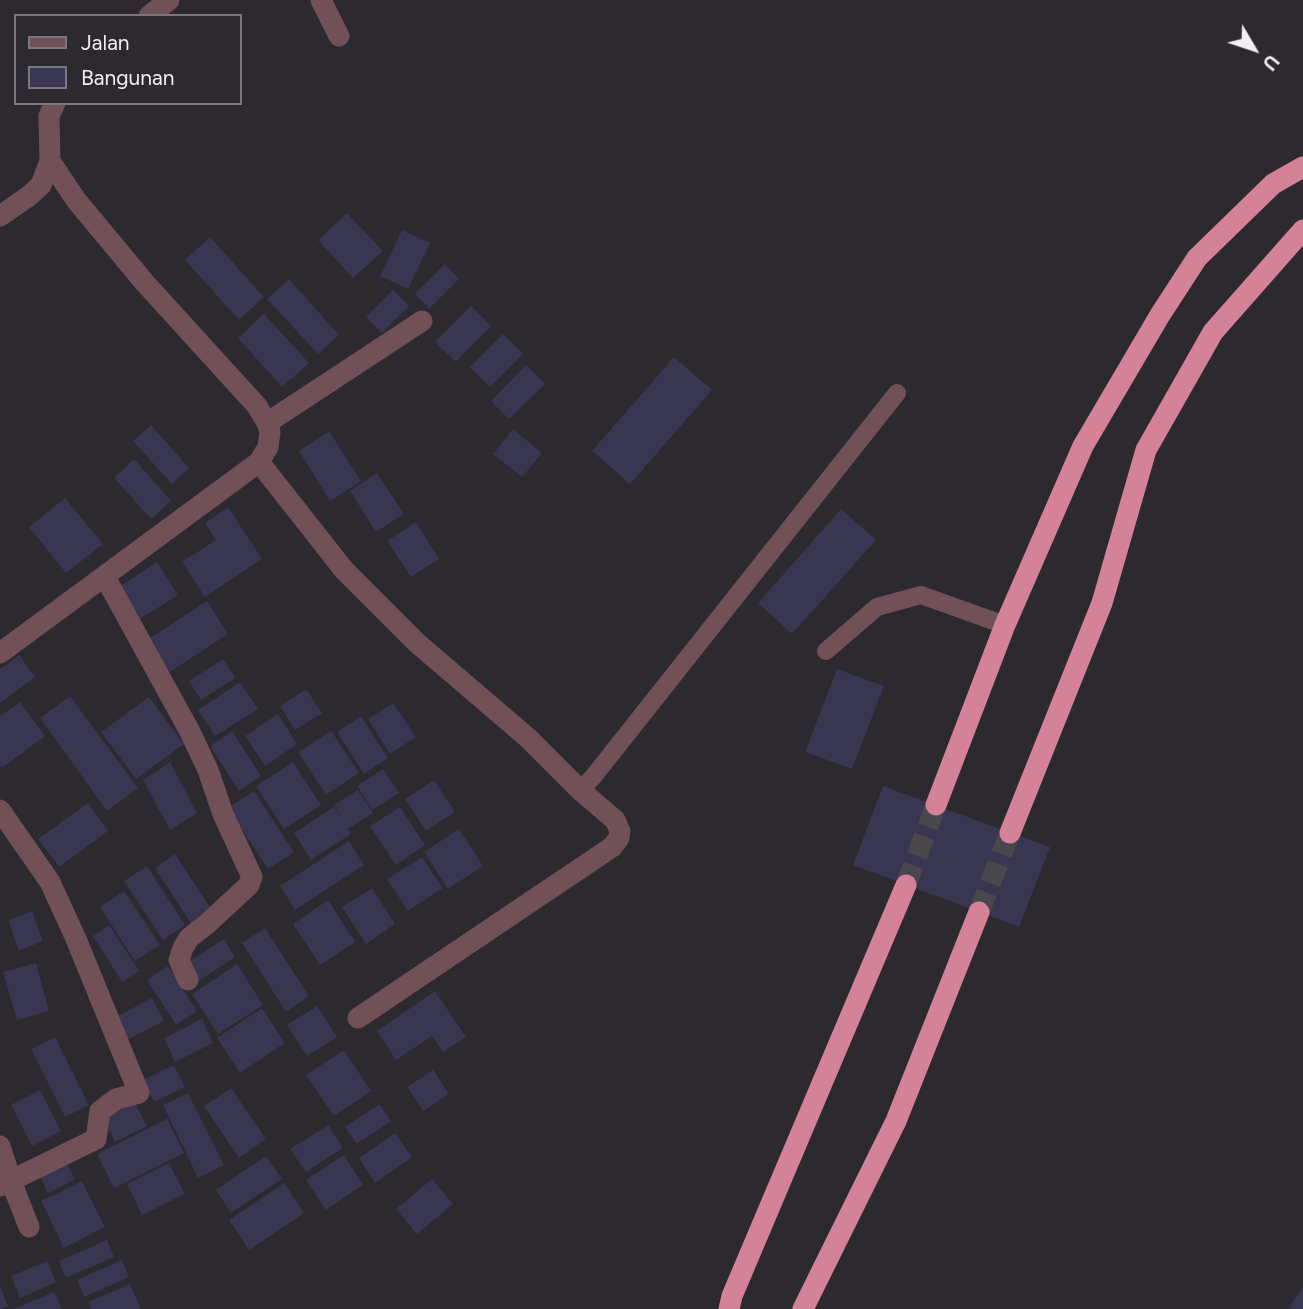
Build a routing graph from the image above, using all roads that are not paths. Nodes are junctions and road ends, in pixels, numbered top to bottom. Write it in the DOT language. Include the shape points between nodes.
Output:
graph roads {
  1 [pos="169,0"];
  2 [pos="321,0"];
  3 [pos="152,14"];
  4 [pos="339,36"];
  5 [pos="54,105"];
  6 [pos="50,162"];
  7 [pos="1303,167"];
  8 [pos="0,216"];
  9 [pos="1303,230"];
  10 [pos="422,321"];
  11 [pos="897,393"];
  12 [pos="267,423"];
  13 [pos="259,462"];
  14 [pos="105,577"];
  15 [pos="1005,625"];
  16 [pos="826,651"];
  17 [pos="0,653"];
  18 [pos="580,790"];
  19 [pos="936,805"];
  20 [pos="0,810"];
  21 [pos="1010,833"];
  22 [pos="906,885"];
  23 [pos="979,912"];
  24 [pos="188,980"];
  25 [pos="358,1018"];
  26 [pos="0,1146"];
  27 [pos="6,1183"];
  28 [pos="29,1227"];
  29 [pos="729,1309"];
  30 [pos="803,1309"];
  1 -- 3 [label="street"];
  2 -- 4 [label="street"];
  5 -- 6 [label="street" via="49,116"];
  6 -- 8 [label="street" via="41,185"];
  6 -- 12 [label="street" via="145,283 257,406"];
  7 -- 15 [label="highway" via="1273,184 1197,258 1167,304 1083,446"];
  9 -- 21 [label="highway" via="1213,332 1146,450 1102,603"];
  10 -- 12 [label="street"];
  11 -- 18 [label="lane"];
  12 -- 13 [label="street" via="268,447"];
  13 -- 14 [label="street"];
  13 -- 18 [label="street" via="353,579"];
  14 -- 17 [label="street"];
  14 -- 24 [label="street" via="189,730 252,877 249,885 189,938 179,960"];
  15 -- 16 [label="lane" via="921,595 877,607"];
  15 -- 19 [label="highway"];
  18 -- 25 [label="street" via="615,820 620,831 612,847"];
  20 -- 27 [label="street" via="50,881 139,1093 116,1099 100,1111 96,1139"];
  22 -- 29 [label="highway"];
  23 -- 30 [label="highway" via="896,1121"];
  26 -- 27 [label="street"];
  27 -- 28 [label="street"];
}
